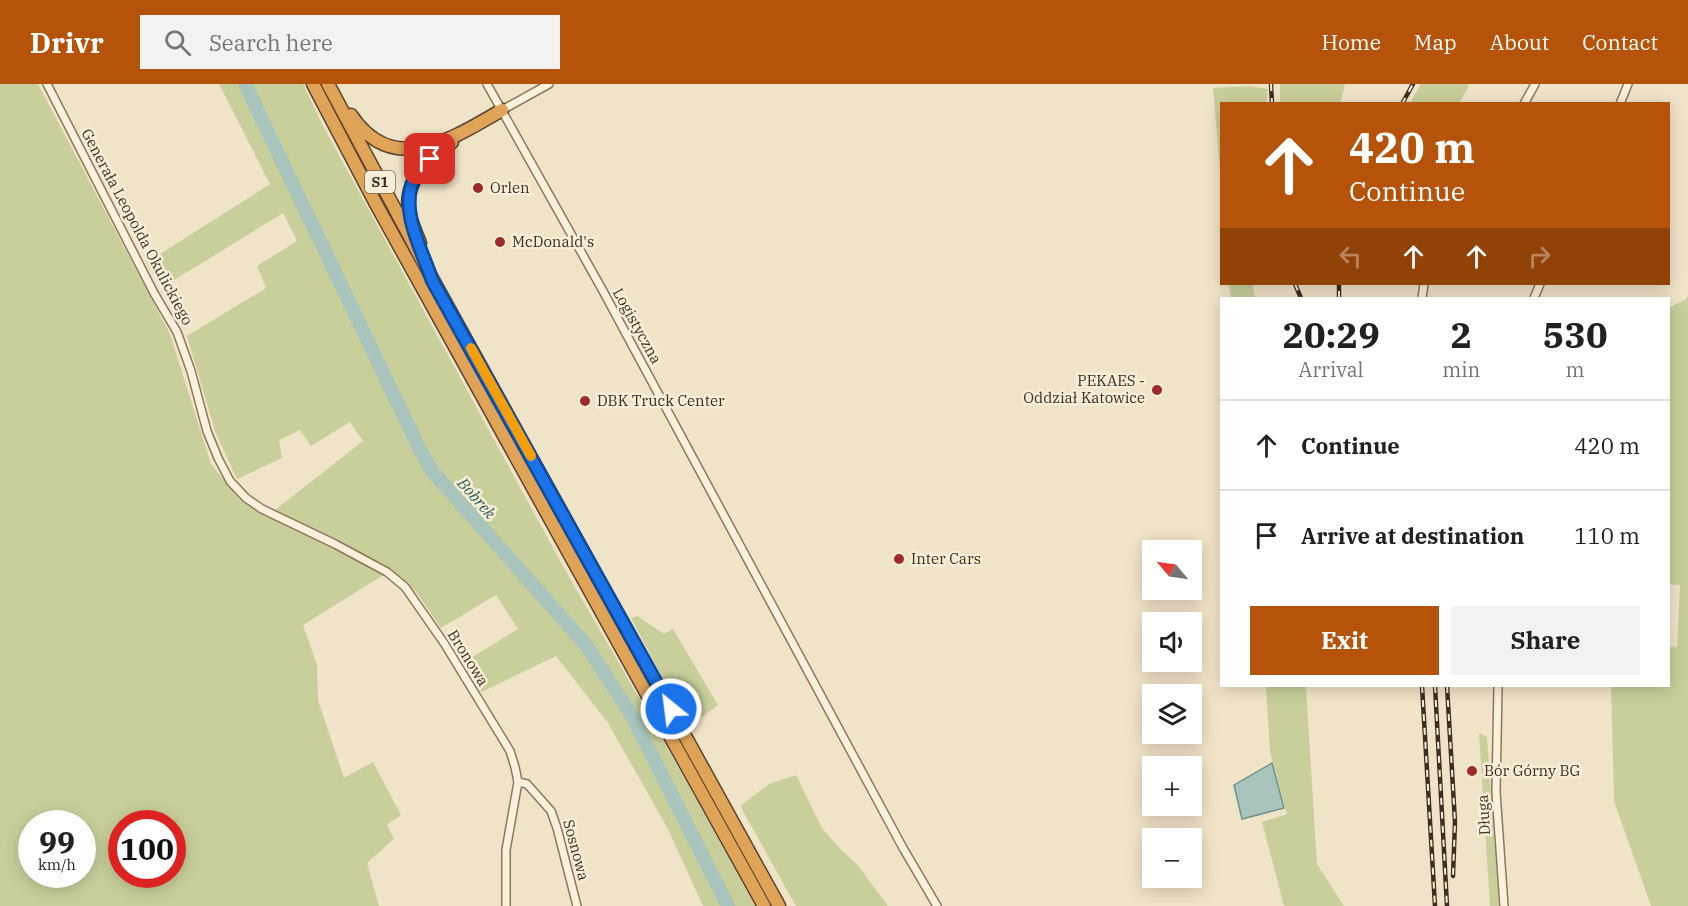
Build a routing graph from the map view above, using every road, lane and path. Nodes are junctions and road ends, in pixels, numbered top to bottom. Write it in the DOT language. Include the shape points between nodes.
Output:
graph roads {
  1 [pos="47,84"];
  2 [pos="313,84"];
  3 [pos="330,84"];
  4 [pos="487,84"];
  5 [pos="549,84"];
  6 [pos="1535,84"];
  7 [pos="1628,84"];
  8 [pos="1525,102"];
  9 [pos="1621,102"];
  10 [pos="502,110"];
  11 [pos="465,131"];
  12 [pos="432,280"];
  13 [pos="262,509"];
  14 [pos="1498,687"];
  15 [pos="518,782"];
  16 [pos="506,906"];
  17 [pos="577,906"];
  18 [pos="764,906"];
  19 [pos="778,906"];
  20 [pos="936,906"];
  21 [pos="1504,906"];
  1 -- 13 [label="street, Generała Leopolda Okulickiego" via="177,332 218,458 230,481"];
  2 -- 18 [label="highway, S1"];
  3 -- 11 [label="highway" via="360,128 381,144 417,149"];
  3 -- 12 [label="highway, S1"];
  4 -- 10 [label="street, Logistyczna"];
  5 -- 10 [label="street"];
  6 -- 8 [label="street"];
  7 -- 9 [label="street"];
  10 -- 11 [label="highway"];
  10 -- 20 [label="street, Logistyczna"];
  11 -- 12 [label="highway" via="430,159 411,189 408,210"];
  12 -- 19 [label="highway, S1"];
  13 -- 15 [label="street, Bronowa" via="387,572 405,587 510,751"];
  14 -- 21 [label="street, Długa" via="1496,792"];
  15 -- 16 [label="street, Bronowa" via="506,850"];
  15 -- 17 [label="street, Sosnowa" via="527,784 551,812"];
}
